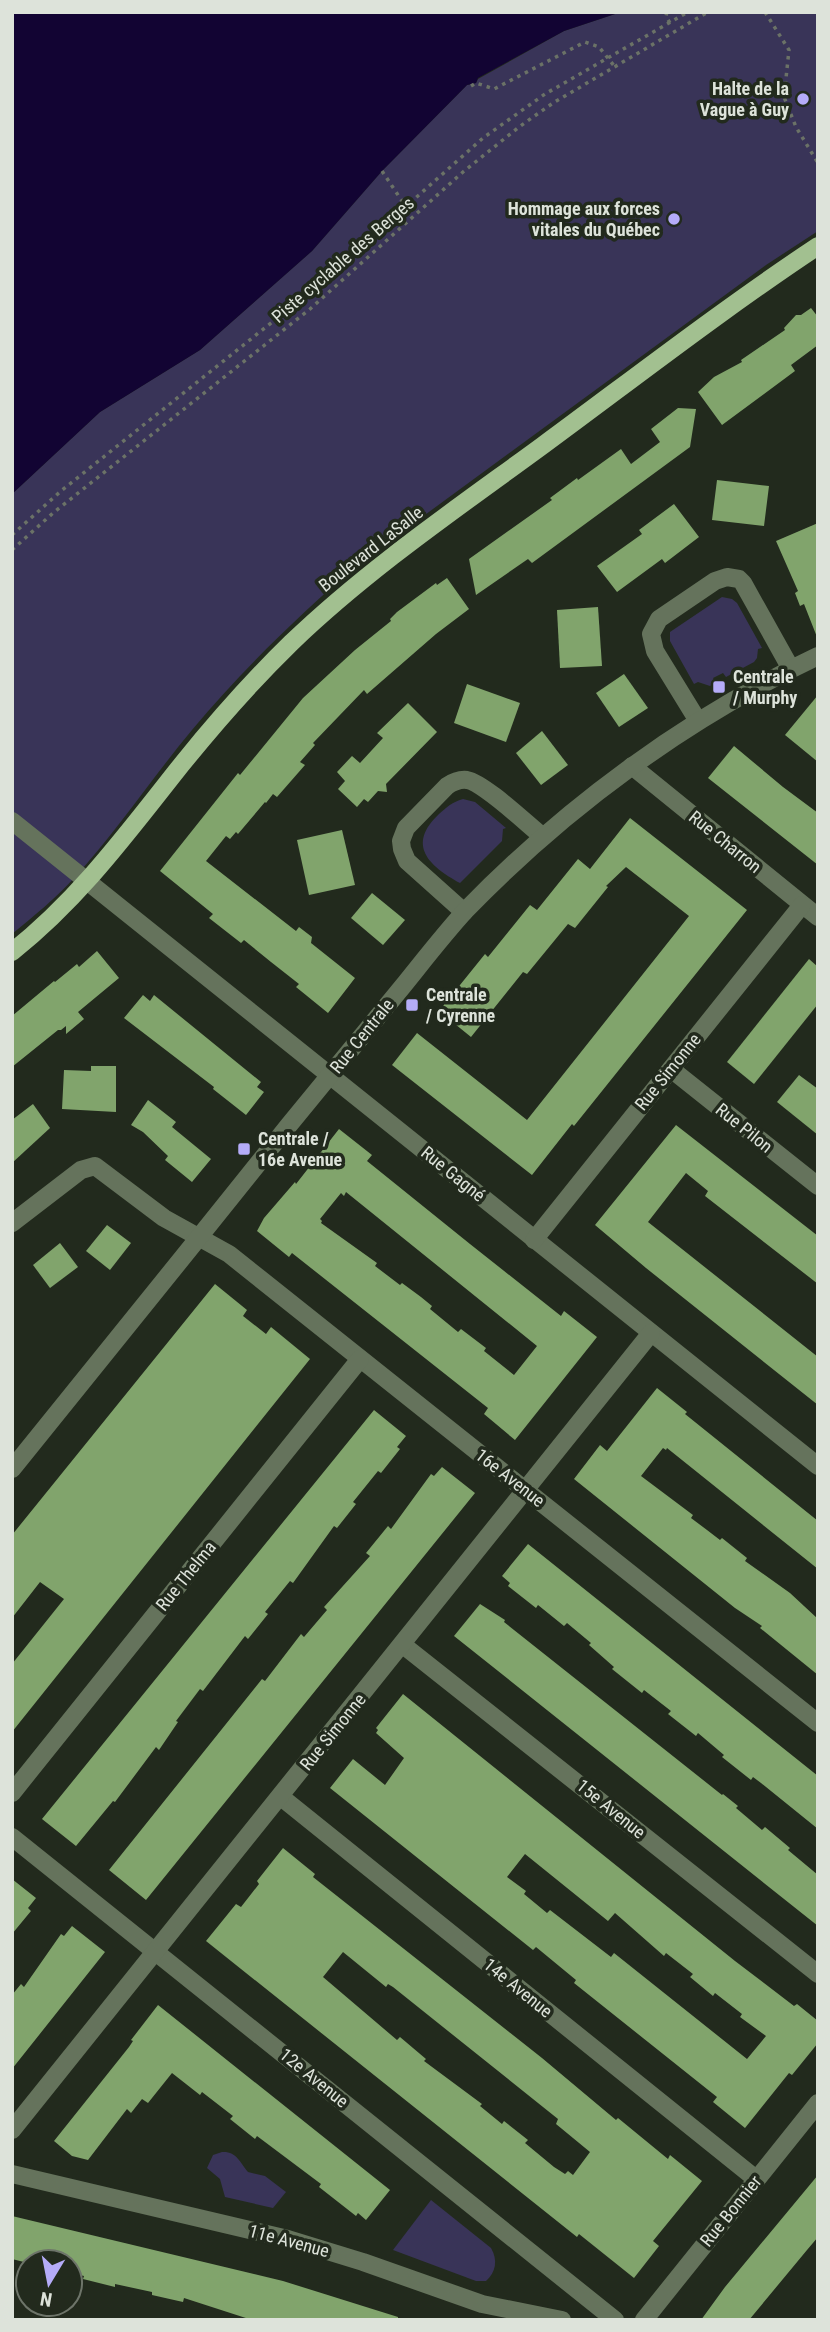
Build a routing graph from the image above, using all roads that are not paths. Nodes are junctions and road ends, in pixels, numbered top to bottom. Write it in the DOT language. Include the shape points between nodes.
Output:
graph roads {
  1 [pos="818,246"];
  2 [pos="818,656"];
  3 [pos="791,669"];
  4 [pos="698,721"];
  5 [pos="632,766"];
  6 [pos="12,821"];
  7 [pos="542,836"];
  8 [pos="88,882"];
  9 [pos="802,905"];
  10 [pos="464,912"];
  11 [pos="818,917"];
  12 [pos="12,952"];
  13 [pos="671,1069"];
  14 [pos="330,1075"];
  15 [pos="818,1186"];
  16 [pos="12,1223"];
  17 [pos="199,1237"];
  18 [pos="534,1240"];
  19 [pos="651,1333"];
  20 [pos="360,1359"];
  21 [pos="818,1466"];
  22 [pos="12,1469"];
  23 [pos="526,1490"];
  24 [pos="403,1645"];
  25 [pos="818,1723"];
  26 [pos="12,1794"];
  27 [pos="281,1797"];
  28 [pos="12,1836"];
  29 [pos="156,1950"];
  30 [pos="818,1974"];
  31 [pos="818,2103"];
  32 [pos="12,2130"];
  33 [pos="12,2174"];
  34 [pos="756,2179"];
  35 [pos="562,2320"];
  36 [pos="615,2320"];
  37 [pos="645,2320"];
  1 -- 8 [label="main road, Boulevard LaSalle" via="438,523 326,611 234,702"];
  2 -- 3 [label="street, Rue Centrale"];
  3 -- 4 [label="street, Rue Centrale"];
  3 -- 4 [label="street" via="743,583 727,577 715,581 659,619 650,634 655,651"];
  4 -- 5 [label="street, Rue Centrale"];
  5 -- 7 [label="street, Rue Centrale"];
  5 -- 9 [label="street, Rue Charron"];
  6 -- 8 [label="street, Rue Gagné"];
  7 -- 10 [label="street, Rue Centrale"];
  7 -- 10 [label="street" via="470,780 447,786 406,828 401,849 407,861"];
  8 -- 12 [label="main road, Boulevard LaSalle"];
  8 -- 14 [label="street, Rue Gagné"];
  9 -- 11 [label="street, Rue Charron"];
  9 -- 13 [label="street, Rue Simonne"];
  10 -- 14 [label="street, Rue Centrale"];
  13 -- 15 [label="street, Rue Pilon"];
  13 -- 18 [label="street, Rue Simonne"];
  14 -- 17 [label="street, Rue Centrale"];
  14 -- 18 [label="street, Rue Gagné"];
  16 -- 17 [label="street, 16e Avenue" via="81,1170 94,1166 164,1218"];
  17 -- 20 [label="street, 16e Avenue" via="229,1254"];
  17 -- 22 [label="street, Rue Centrale"];
  18 -- 19 [label="street, Rue Gagné"];
  19 -- 21 [label="street, Rue Gagné"];
  19 -- 23 [label="street, Rue Simonne"];
  20 -- 23 [label="street, 16e Avenue"];
  20 -- 26 [label="street, Rue Thelma"];
  23 -- 24 [label="street, Rue Simonne"];
  23 -- 25 [label="street, 16e Avenue"];
  24 -- 27 [label="street, Rue Simonne"];
  24 -- 30 [label="street, 15e Avenue"];
  27 -- 29 [label="street, Rue Simonne"];
  27 -- 34 [label="street, 14e Avenue"];
  28 -- 29 [label="street, 12e Avenue"];
  29 -- 32 [label="street, Rue Simonne"];
  29 -- 36 [label="street, 12e Avenue"];
  31 -- 34 [label="street, Rue Bonnier"];
  33 -- 35 [label="street, 11e Avenue" via="288,2239 482,2304"];
  34 -- 37 [label="street, Rue Bonnier"];
}
